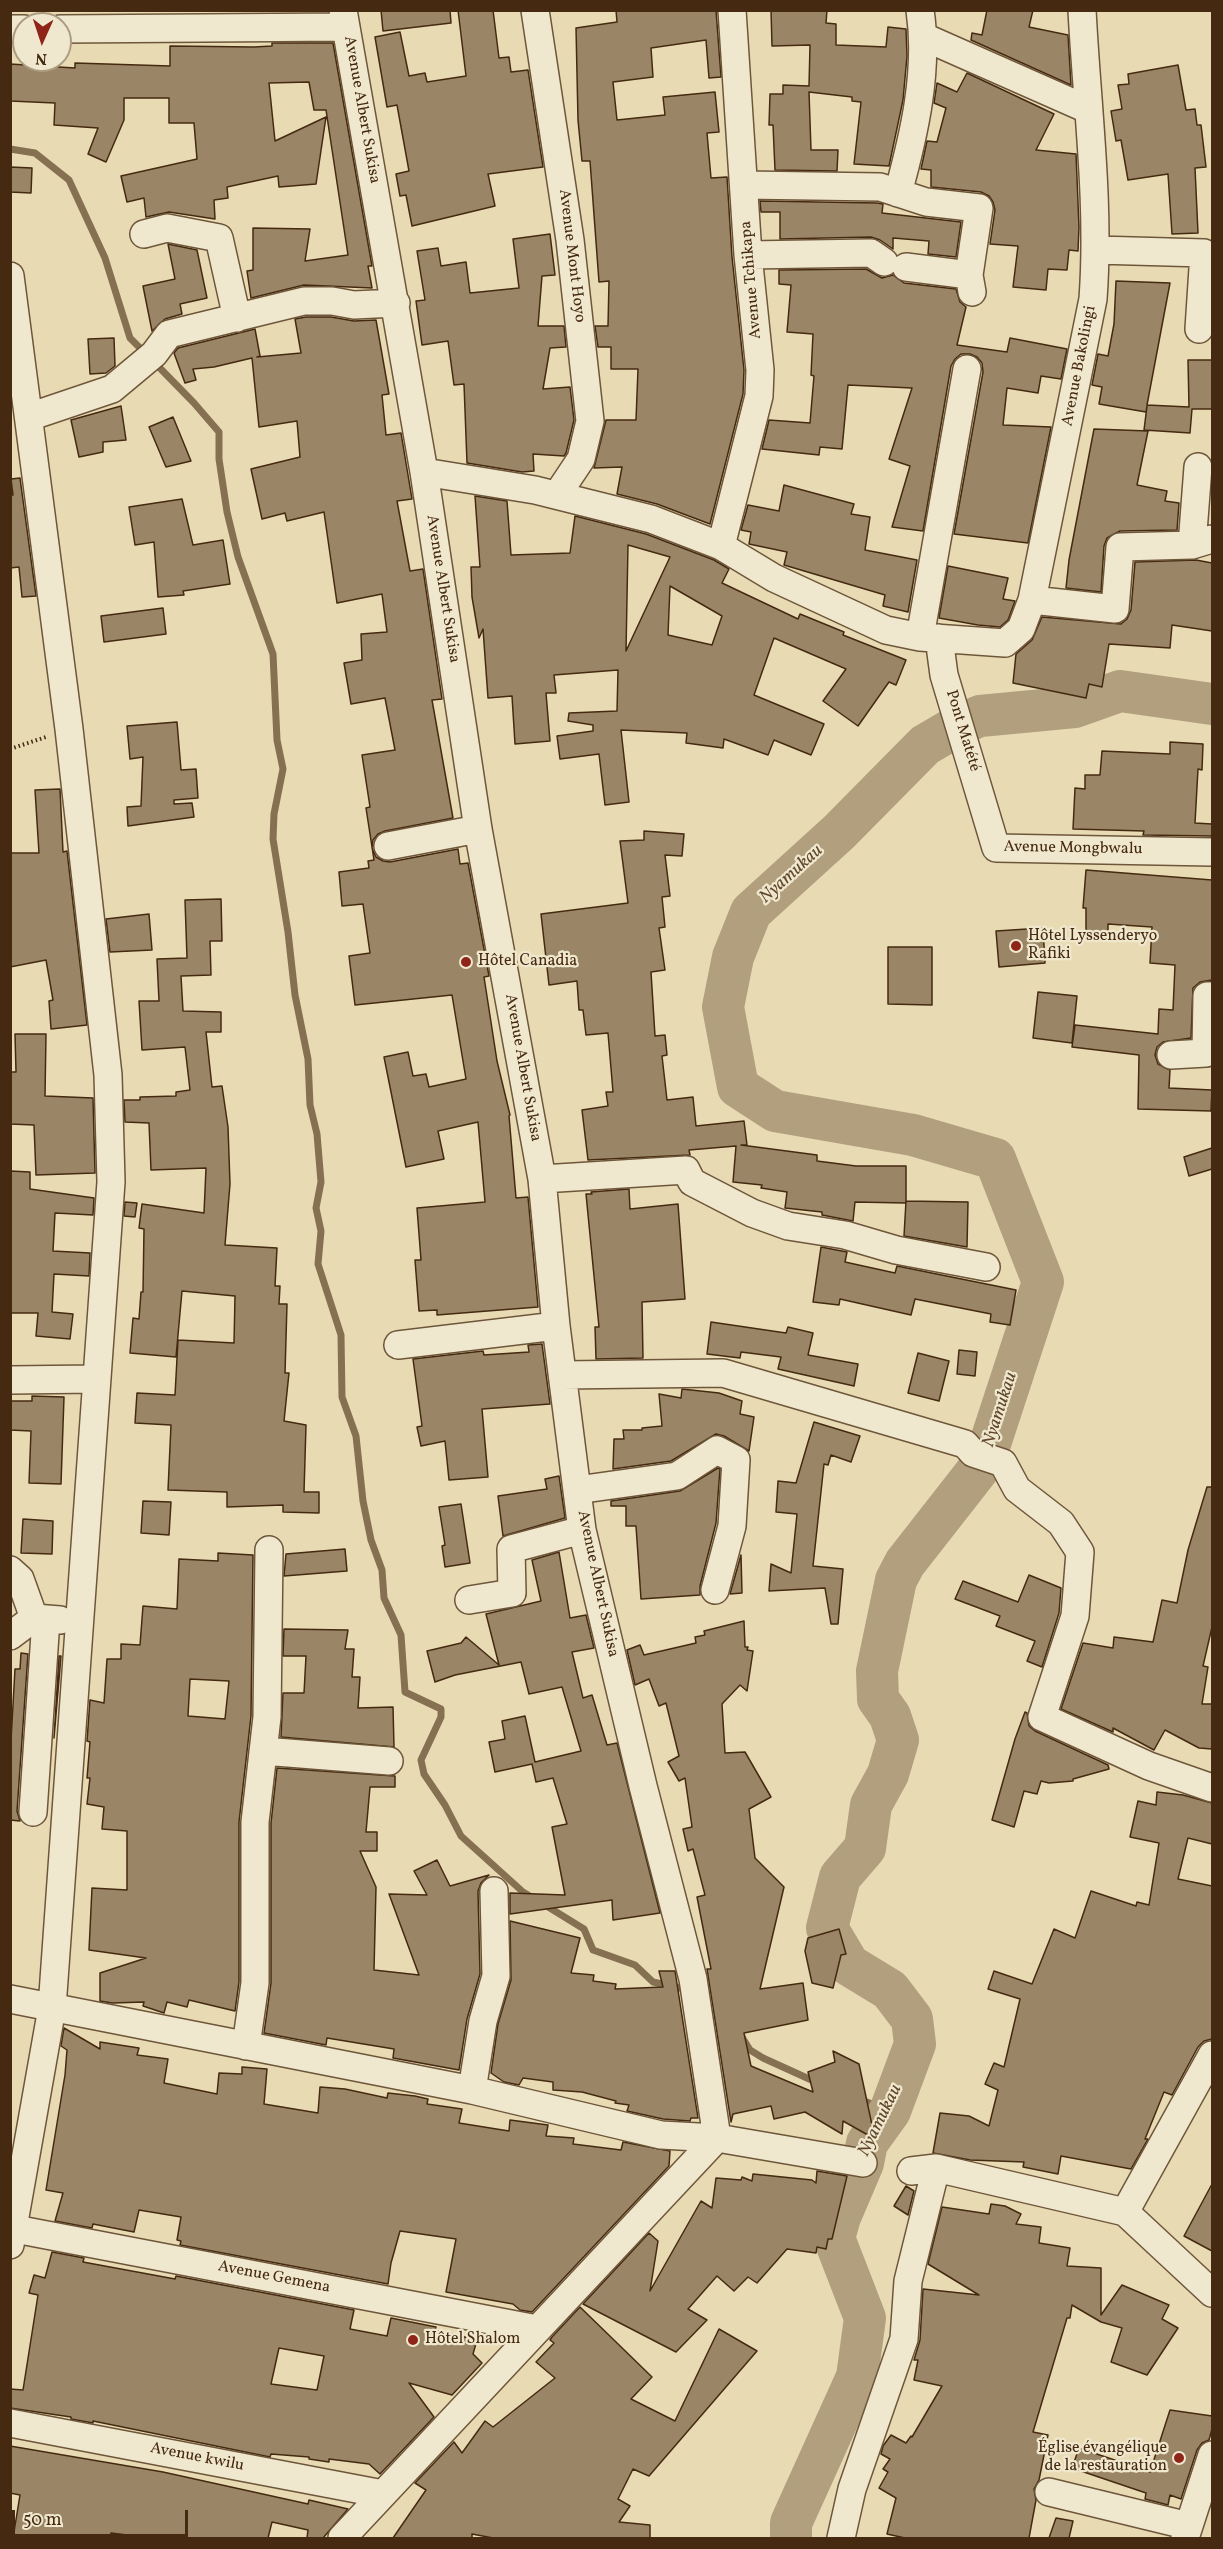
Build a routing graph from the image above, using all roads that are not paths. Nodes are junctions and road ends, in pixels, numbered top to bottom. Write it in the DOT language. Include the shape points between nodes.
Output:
graph roads {
  1 [pos="535,10"];
  2 [pos="732,10"];
  3 [pos="1082,10"];
  4 [pos="345,19"];
  5 [pos="922,24"];
  6 [pos="72,29"];
  7 [pos="1087,109"];
  8 [pos="744,185"];
  9 [pos="898,194"];
  10 [pos="144,234"];
  11 [pos="1097,250"];
  12 [pos="748,255"];
  13 [pos="10,276"];
  14 [pos="396,303"];
  15 [pos="237,318"];
  16 [pos="1199,329"];
  17 [pos="967,369"];
  18 [pos="29,417"];
  19 [pos="1198,467"];
  20 [pos="424,472"];
  21 [pos="557,495"];
  22 [pos="1202,542"];
  23 [pos="721,546"];
  24 [pos="1032,600"];
  25 [pos="930,637"];
  26 [pos="979,787"];
  27 [pos="478,829"];
  28 [pos="388,846"];
  29 [pos="1212,852"];
  30 [pos="1212,996"];
  31 [pos="1171,1055"];
  32 [pos="542,1179"];
  33 [pos="986,1267"];
  34 [pos="556,1326"];
  35 [pos="398,1345"];
  36 [pos="563,1375"];
  37 [pos="96,1379"];
  38 [pos="10,1380"];
  39 [pos="577,1490"];
  40 [pos="582,1530"];
  41 [pos="269,1550"];
  42 [pos="10,1570"];
  43 [pos="715,1590"];
  44 [pos="469,1600"];
  45 [pos="40,1618"];
  46 [pos="79,1621"];
  47 [pos="10,1636"];
  48 [pos="263,1751"];
  49 [pos="389,1761"];
  50 [pos="1212,1788"];
  51 [pos="33,1812"];
  52 [pos="495,1891"];
  53 [pos="10,1999"];
  54 [pos="52,2008"];
  55 [pos="246,2046"];
  56 [pos="1212,2055"];
  57 [pos="472,2090"];
  58 [pos="717,2138"];
  59 [pos="863,2163"];
  60 [pos="1125,2212"];
  61 [pos="12,2234"];
  62 [pos="1212,2293"];
  63 [pos="537,2329"];
  64 [pos="10,2423"];
  65 [pos="1212,2455"];
  66 [pos="1049,2492"];
  67 [pos="382,2494"];
  68 [pos="1187,2532"];
  69 [pos="353,2534"];
  70 [pos="841,2538"];
  1 -- 21 [label="street, Avenue Mont Hoyo" via="570,240 590,421 580,459"];
  2 -- 8 [label="street, Avenue Tchikapa"];
  3 -- 7 [label="street, Avenue Bakolingi"];
  4 -- 6 [label="street"];
  4 -- 14 [label="street, Avenue Albert Sukisa"];
  5 -- 7 [label="street"];
  5 -- 9 [label="street" via="916,124"];
  7 -- 11 [label="street, Avenue Bakolingi"];
  8 -- 9 [label="street" via="880,188"];
  8 -- 12 [label="street, Avenue Tchikapa"];
  9 -- 12 [label="street" via="926,202 979,208 970,283 895,264 871,253"];
  10 -- 15 [label="street" via="167,228 219,238"];
  11 -- 16 [label="street" via="1204,253"];
  11 -- 24 [label="street, Avenue Bakolingi" via="1093,299"];
  12 -- 23 [label="street, Avenue Tchikapa" via="760,370 759,396"];
  13 -- 18 [label="street"];
  14 -- 15 [label="street" via="354,306 304,301"];
  14 -- 20 [label="street, Avenue Albert Sukisa"];
  15 -- 18 [label="street" via="169,334 144,363 112,389"];
  17 -- 25 [label="street, Pont Matété"];
  18 -- 37 [label="street" via="108,1075 111,1182"];
  19 -- 22 [label="street"];
  20 -- 21 [label="street, Avenue Bakolingi"];
  20 -- 27 [label="street, Avenue Albert Sukisa"];
  21 -- 23 [label="street, Avenue Bakolingi" via="651,519"];
  22 -- 24 [label="street" via="1120,547 1115,609"];
  23 -- 25 [label="street, Avenue Bakolingi" via="774,578 886,630"];
  24 -- 25 [label="street, Avenue Bakolingi" via="1021,628 1005,643"];
  25 -- 26 [label="street, Pont Matété"];
  26 -- 29 [label="street, Avenue Mongbwalu" via="996,848"];
  27 -- 28 [label="street"];
  27 -- 32 [label="street, Avenue Albert Sukisa"];
  30 -- 31 [label="street" via="1207,996 1206,1053"];
  32 -- 33 [label="street" via="686,1170 692,1182 752,1213 788,1226"];
  32 -- 34 [label="street, Avenue Albert Sukisa"];
  34 -- 35 [label="street"];
  34 -- 36 [label="street, Avenue Albert Sukisa"];
  36 -- 39 [label="street, Avenue Albert Sukisa"];
  36 -- 50 [label="street" via="723,1373 969,1449 1003,1464 1017,1489 1061,1523 1080,1552 1075,1616 1042,1717 1149,1766"];
  37 -- 38 [label="street"];
  37 -- 46 [label="street"];
  39 -- 40 [label="street, Avenue Albert Sukisa"];
  39 -- 43 [label="street" via="677,1476 717,1450 736,1460 732,1526"];
  40 -- 44 [label="street" via="511,1549 512,1593"];
  40 -- 58 [label="street, Avenue Albert Sukisa" via="694,1990"];
  41 -- 48 [label="street"];
  42 -- 45 [label="street" via="20,1579"];
  45 -- 46 [label="street"];
  45 -- 47 [label="street"];
  45 -- 51 [label="street"];
  46 -- 54 [label="street"];
  48 -- 49 [label="street"];
  48 -- 55 [label="street" via="255,1822 255,1983"];
  52 -- 57 [label="street" via="496,1976 483,2021"];
  53 -- 54 [label="street"];
  54 -- 55 [label="street"];
  54 -- 61 [label="street"];
  55 -- 57 [label="street"];
  56 -- 60 [label="street"];
  57 -- 58 [label="street" via="661,2135"];
  58 -- 59 [label="street"];
  58 -- 63 [label="street"];
  60 -- 62 [label="street"];
  60 -- 70 [label="street" via="924,2169 904,2339 852,2489"];
  61 -- 63 [label="street, Avenue Gemena"];
  63 -- 67 [label="street"];
  64 -- 67 [label="street, Avenue kwilu"];
  65 -- 68 [label="street"];
  66 -- 68 [label="street"];
  67 -- 69 [label="street"];
}
